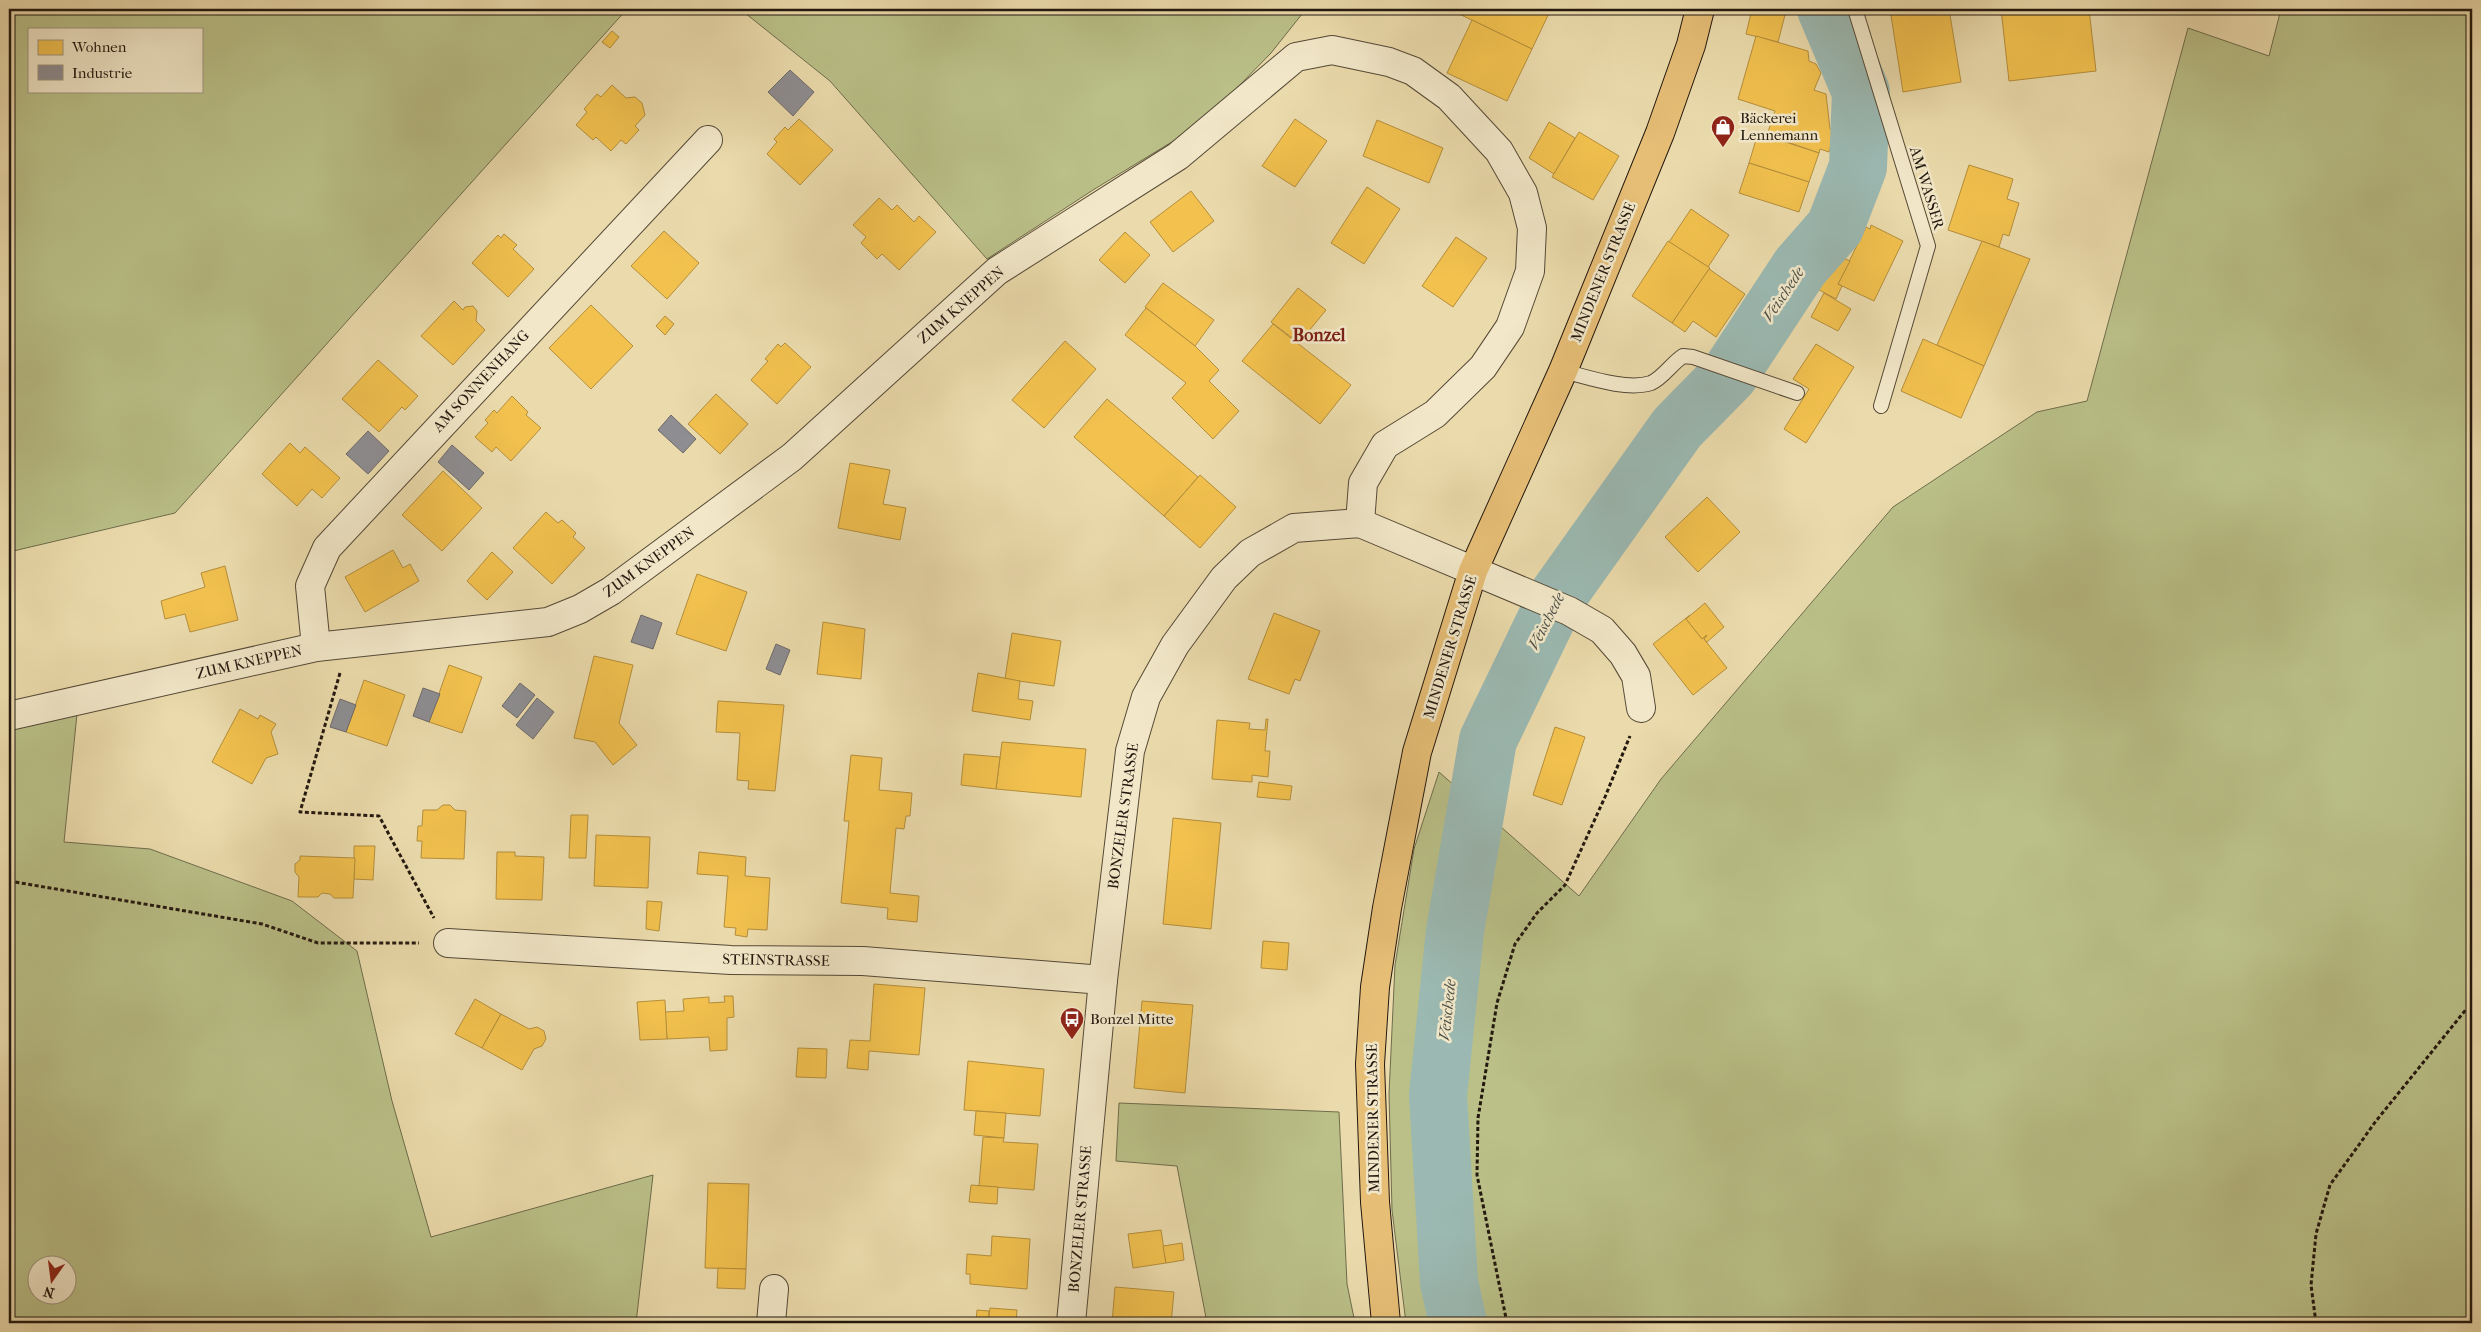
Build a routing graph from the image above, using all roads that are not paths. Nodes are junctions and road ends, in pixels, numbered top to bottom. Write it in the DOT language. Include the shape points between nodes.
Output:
graph roads {
  1 [pos="1700,9"];
  2 [pos="1855,9"];
  3 [pos="708,140"];
  4 [pos="1563,371"];
  5 [pos="1797,393"];
  6 [pos="1881,406"];
  7 [pos="1360,523"];
  8 [pos="1473,571"];
  9 [pos="316,647"];
  10 [pos="1642,708"];
  11 [pos="9,716"];
  12 [pos="448,943"];
  13 [pos="1103,980"];
  14 [pos="774,1289"];
  15 [pos="772,1323"];
  16 [pos="1071,1323"];
  17 [pos="1386,1323"];
  1 -- 4 [label="main road, MINDENER STRASSE" via="1660,133"];
  2 -- 6 [label="lane, AM WASSER" via="1928,246"];
  3 -- 9 [label="street, AM SONNENHANG" via="327,548 310,586"];
  4 -- 5 [label="lane" via="1613,383 1639,385 1651,383 1684,356 1708,361"];
  4 -- 8 [label="main road, MINDENER STRASSE"];
  7 -- 8 [label="street, BONZELER STRASSE"];
  7 -- 9 [label="street, ZUM KNEPPEN" via="1363,483 1385,445 1435,414 1483,367 1510,327 1530,271 1532,228 1523,193 1499,151 1449,97 1413,71 1389,62 1332,50 1296,57 1178,156 997,271 792,458 611,591 548,622"];
  7 -- 13 [label="street, BONZELER STRASSE" via="1294,528 1250,553 1224,578 1175,645 1146,697 1130,751"];
  8 -- 10 [label="street, BONZELER STRASSE" via="1569,611 1602,630 1623,654 1636,676"];
  8 -- 17 [label="main road, MINDENER STRASSE" via="1417,752 1375,987 1370,1074 1374,1202"];
  9 -- 11 [label="street, ZUM KNEPPEN"];
  12 -- 13 [label="street, STEINSTRASSE" via="731,960 863,961"];
  13 -- 16 [label="street, BONZELER STRASSE"];
  14 -- 15 [label="street"];
}
